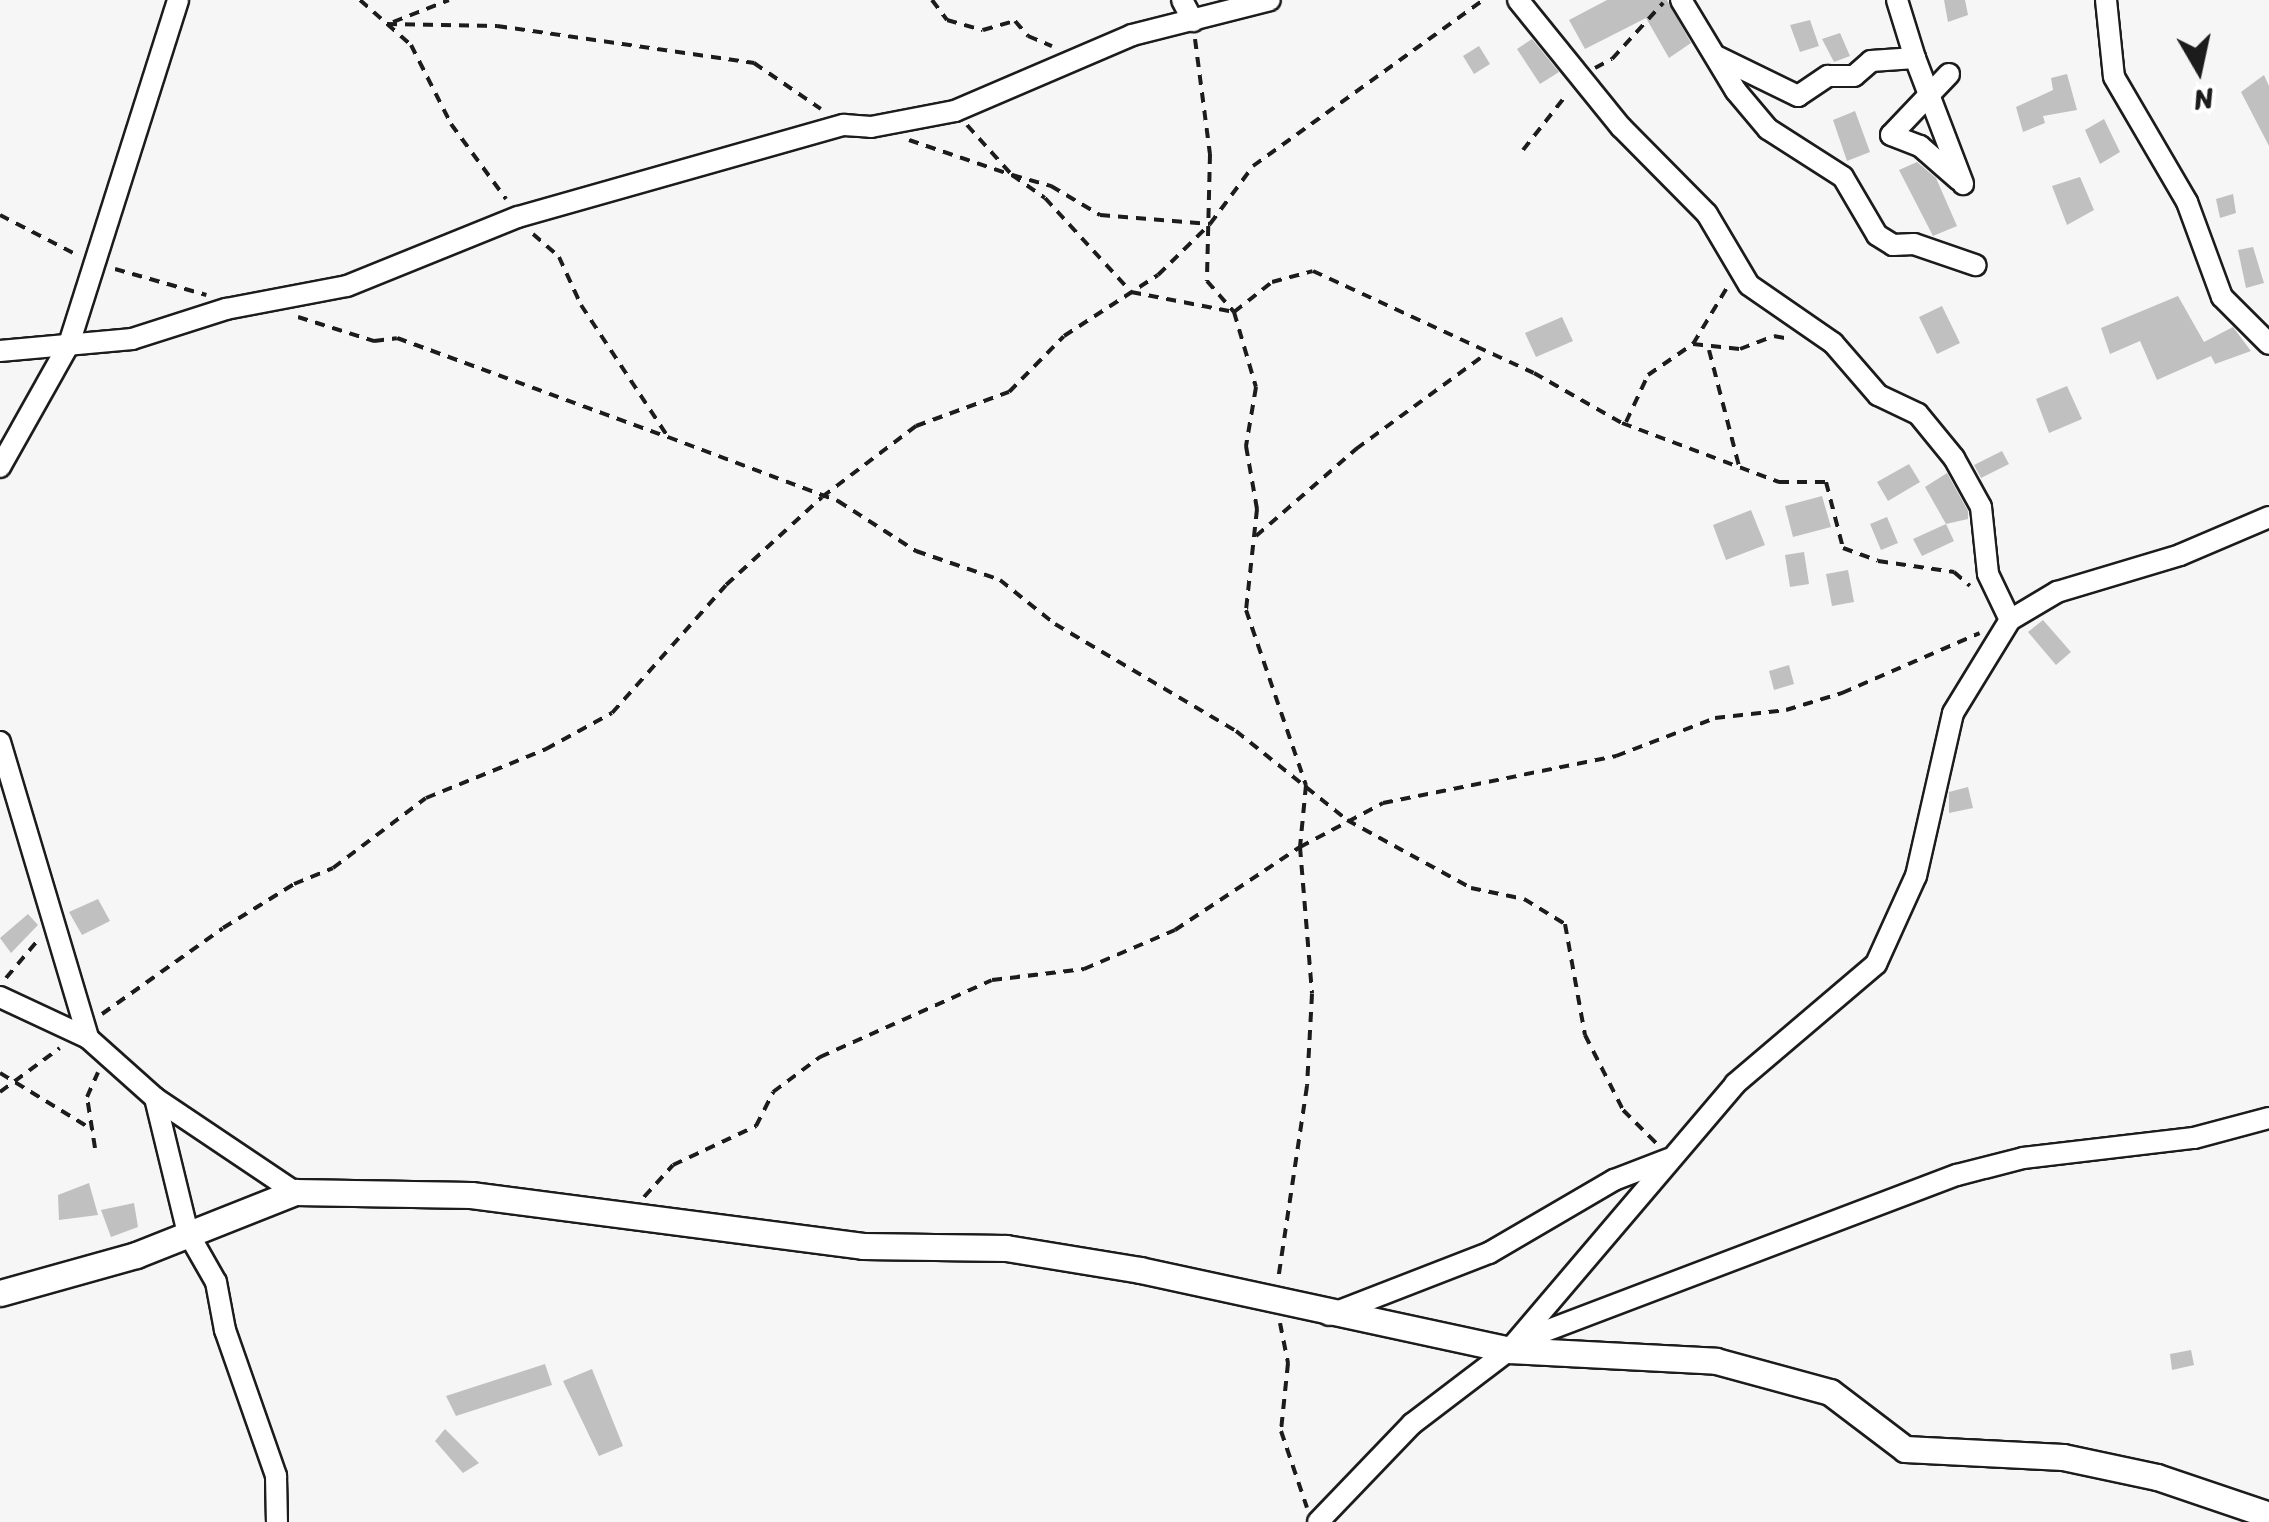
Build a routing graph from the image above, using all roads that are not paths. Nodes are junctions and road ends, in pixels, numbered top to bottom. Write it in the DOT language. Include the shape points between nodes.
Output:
graph roads {
  1 [pos="178,0"];
  2 [pos="1182,0"];
  3 [pos="1270,0"];
  4 [pos="1518,0"];
  5 [pos="1681,0"];
  6 [pos="1897,0"];
  7 [pos="2106,0"];
  8 [pos="1193,21"];
  9 [pos="1717,57"];
  10 [pos="1915,58"];
  11 [pos="1949,74"];
  12 [pos="1975,265"];
  13 [pos="70,344"];
  14 [pos="2269,344"];
  15 [pos="0,351"];
  16 [pos="0,468"];
  17 [pos="2269,517"];
  18 [pos="2010,620"];
  19 [pos="0,742"];
  20 [pos="0,997"];
  21 [pos="88,1038"];
  22 [pos="156,1098"];
  23 [pos="2269,1118"];
  24 [pos="1671,1158"];
  25 [pos="295,1192"];
  26 [pos="188,1233"];
  27 [pos="0,1293"];
  28 [pos="1328,1315"];
  29 [pos="1512,1346"];
  30 [pos="2269,1515"];
  31 [pos="277,1522"];
  32 [pos="1315,1522"];
  1 -- 13 [label="street"];
  2 -- 8 [label="street"];
  3 -- 8 [label="street"];
  4 -- 18 [label="street" via="1578,77 1707,214 1749,285 1824,338 1878,395 1918,414 1954,458 1981,507 1988,574"];
  5 -- 9 [label="street"];
  6 -- 10 [label="street"];
  7 -- 14 [label="street" via="2114,77 2187,202 2222,296"];
  8 -- 13 [label="street" via="1075,56 954,111 871,127 844,125 518,217 347,286 132,338"];
  9 -- 10 [label="street" via="1798,96 1828,76 1854,76 1871,61"];
  9 -- 12 [label="street" via="1768,129 1843,176 1877,234 1893,245 1914,244"];
  10 -- 11 [label="street" via="1930,95"];
  13 -- 15 [label="street" via="29,343"];
  13 -- 16 [label="street"];
  17 -- 18 [label="street" via="2180,555 2057,592"];
  18 -- 24 [label="street" via="1953,713 1916,876 1888,948 1735,1084"];
  19 -- 21 [label="street"];
  20 -- 21 [label="street"];
  21 -- 22 [label="street"];
  22 -- 25 [label="street"];
  22 -- 26 [label="street"];
  23 -- 29 [label="street" via="2194,1138 2023,1158 1957,1175"];
  24 -- 28 [label="street" via="1614,1180 1489,1253"];
  24 -- 29 [label="street"];
  25 -- 26 [label="street"];
  25 -- 28 [label="street" via="452,1194 863,1246 1006,1248 1140,1270"];
  26 -- 27 [label="street" via="102,1266"];
  26 -- 31 [label="street" via="216,1282 262,1428 278,1489"];
  28 -- 29 [label="street"];
  29 -- 30 [label="street" via="1762,1370 1830,1392 1905,1449 2063,1457 2157,1477"];
  29 -- 32 [label="street" via="1412,1424"];
}
